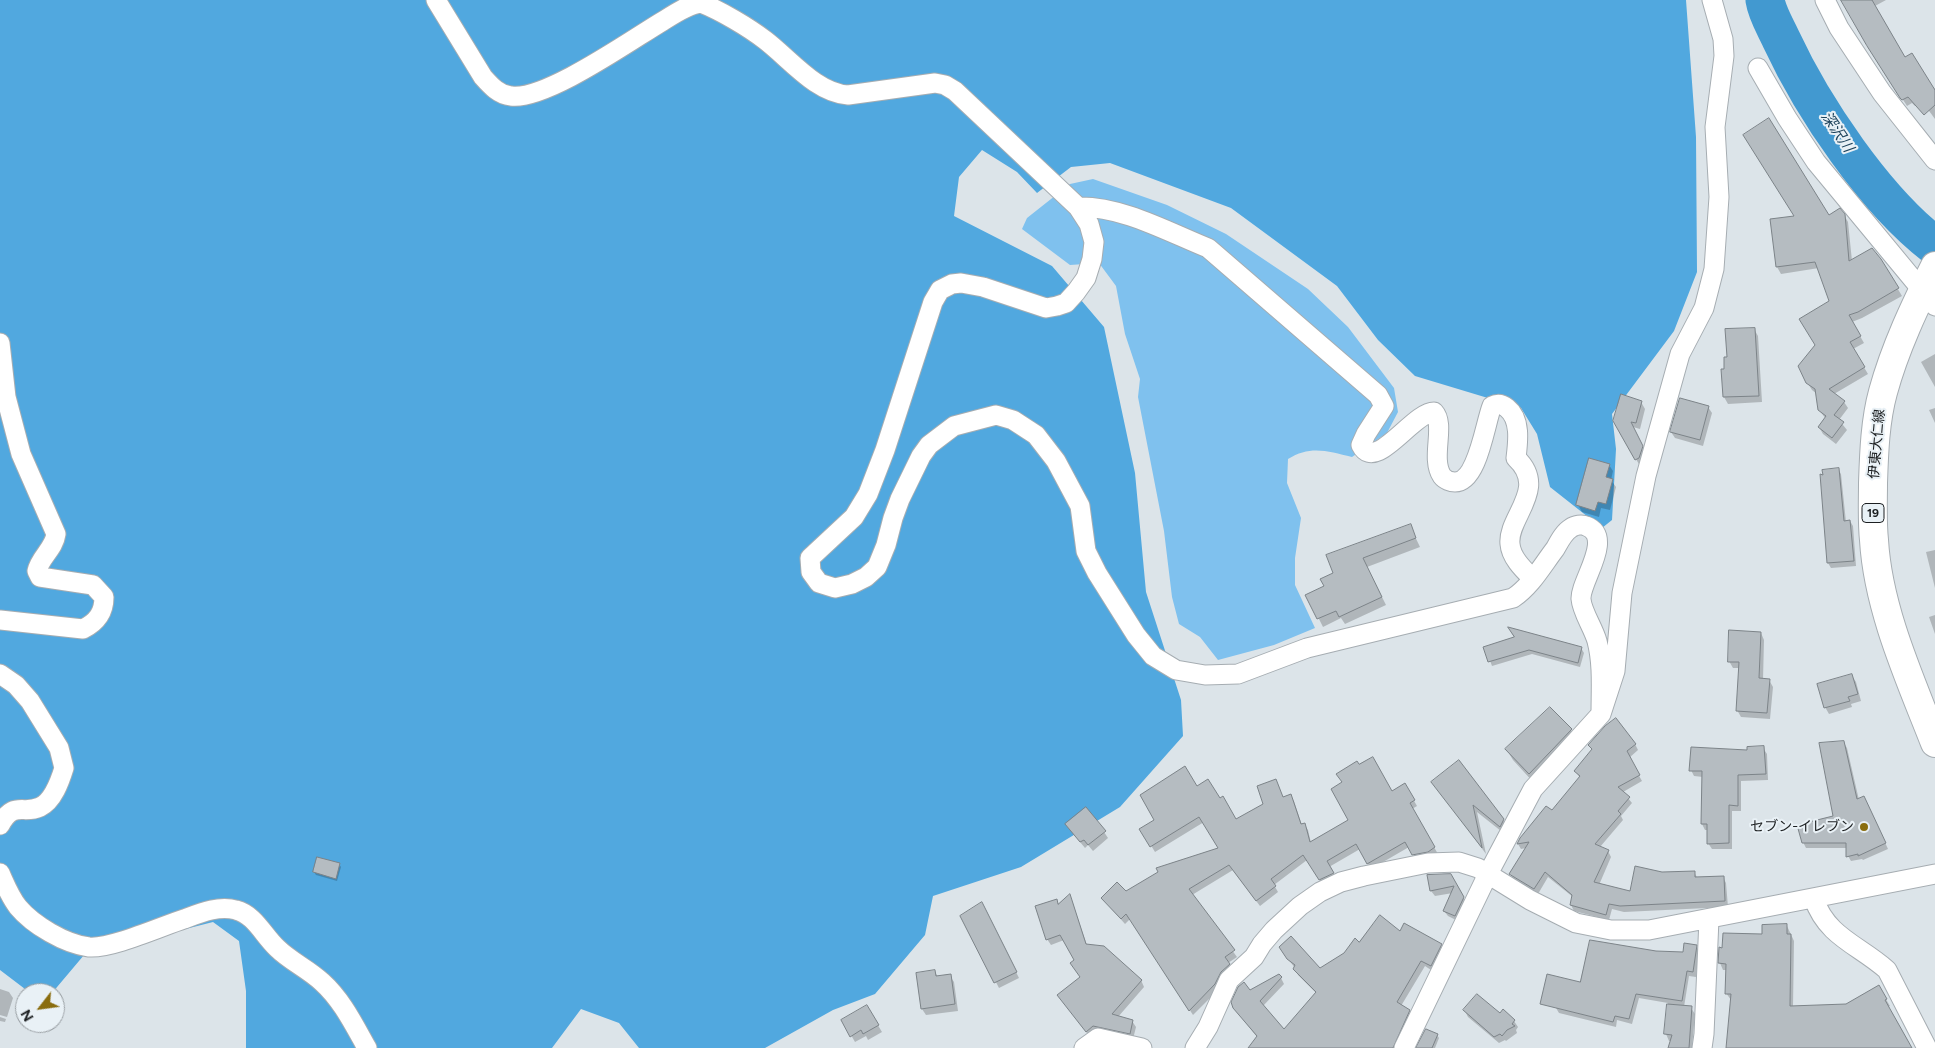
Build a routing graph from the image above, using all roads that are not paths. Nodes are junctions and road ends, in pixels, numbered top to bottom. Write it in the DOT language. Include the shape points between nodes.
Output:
graph roads {
  1 [pos="436,0"];
  2 [pos="1712,0"];
  3 [pos="1825,0"];
  4 [pos="1758,68"];
  5 [pos="1935,160"];
  6 [pos="1078,208"];
  7 [pos="1930,286"];
  8 [pos="0,343"];
  9 [pos="1533,580"];
  10 [pos="0,620"];
  11 [pos="0,674"];
  12 [pos="1600,714"];
  13 [pos="1935,743"];
  14 [pos="0,824"];
  15 [pos="0,873"];
  16 [pos="1488,874"];
  17 [pos="1935,874"];
  18 [pos="1814,898"];
  19 [pos="1709,919"];
  20 [pos="367,1048"];
  21 [pos="1084,1048"];
  22 [pos="1142,1048"];
  23 [pos="1195,1048"];
  24 [pos="1404,1048"];
  25 [pos="1702,1048"];
  26 [pos="1927,1048"];
  1 -- 6 [label="street" via="483,78 502,94 523,97 572,76 672,15 701,3 764,39 824,89 837,94 935,83 945,85"];
  2 -- 12 [label="street" via="1723,39 1724,56 1715,127 1719,197 1714,268 1704,308 1680,354 1646,476 1622,593 1615,671"];
  3 -- 5 [label="street" via="1839,28 1882,93"];
  4 -- 7 [label="street" via="1816,162"];
  6 -- 9 [label="street" via="1095,207 1144,222 1208,248 1378,395 1384,406 1366,434 1363,449 1378,452 1418,418 1434,412 1439,419 1438,465 1442,476 1458,482 1471,472 1492,406 1503,405 1517,426 1516,458 1523,464 1528,479 1525,502 1511,532 1510,544 1514,556"];
  6 -- 9 [label="street" via="1092,233 1092,259 1086,278 1066,303 1046,308 961,283 940,290 933,302 868,494 854,517 810,558 811,572 819,583 835,588 852,584 877,567 900,499 929,445 954,426 996,415 1012,420 1036,435 1056,461 1080,506 1086,551 1097,574 1147,649 1176,670 1205,675 1238,674 1307,648 1513,598"];
  7 -- 13 [label="main road, 伊東大仁線 / 19" via="1904,331 1883,393 1874,461 1874,541 1890,620"];
  8 -- 10 [label="street" via="6,397 21,454 56,534 55,544 39,563 37,571 40,577 93,585 104,597 104,606 99,617 83,629"];
  9 -- 12 [label="street" via="1571,528 1588,527 1595,535 1598,548 1581,598 1598,642"];
  11 -- 14 [label="street" via="16,685 30,701 59,748 64,768 52,795 40,808 10,812"];
  12 -- 16 [label="street" via="1533,789"];
  15 -- 20 [label="street" via="17,906 36,924 70,942 90,947 111,944 204,912 223,908 237,910 254,919 278,949 322,982 342,1004"];
  16 -- 19 [label="street" via="1576,923 1611,930 1649,930"];
  16 -- 23 [label="street" via="1459,862 1428,863 1358,877 1320,892 1281,924 1254,957 1229,980"];
  16 -- 24 [label="street"];
  17 -- 18 [label="street"];
  18 -- 19 [label="street"];
  18 -- 26 [label="street" via="1818,911 1831,929 1887,970"];
  19 -- 25 [label="street"];
  21 -- 22 [label="street" via="1098,1038"];
}
